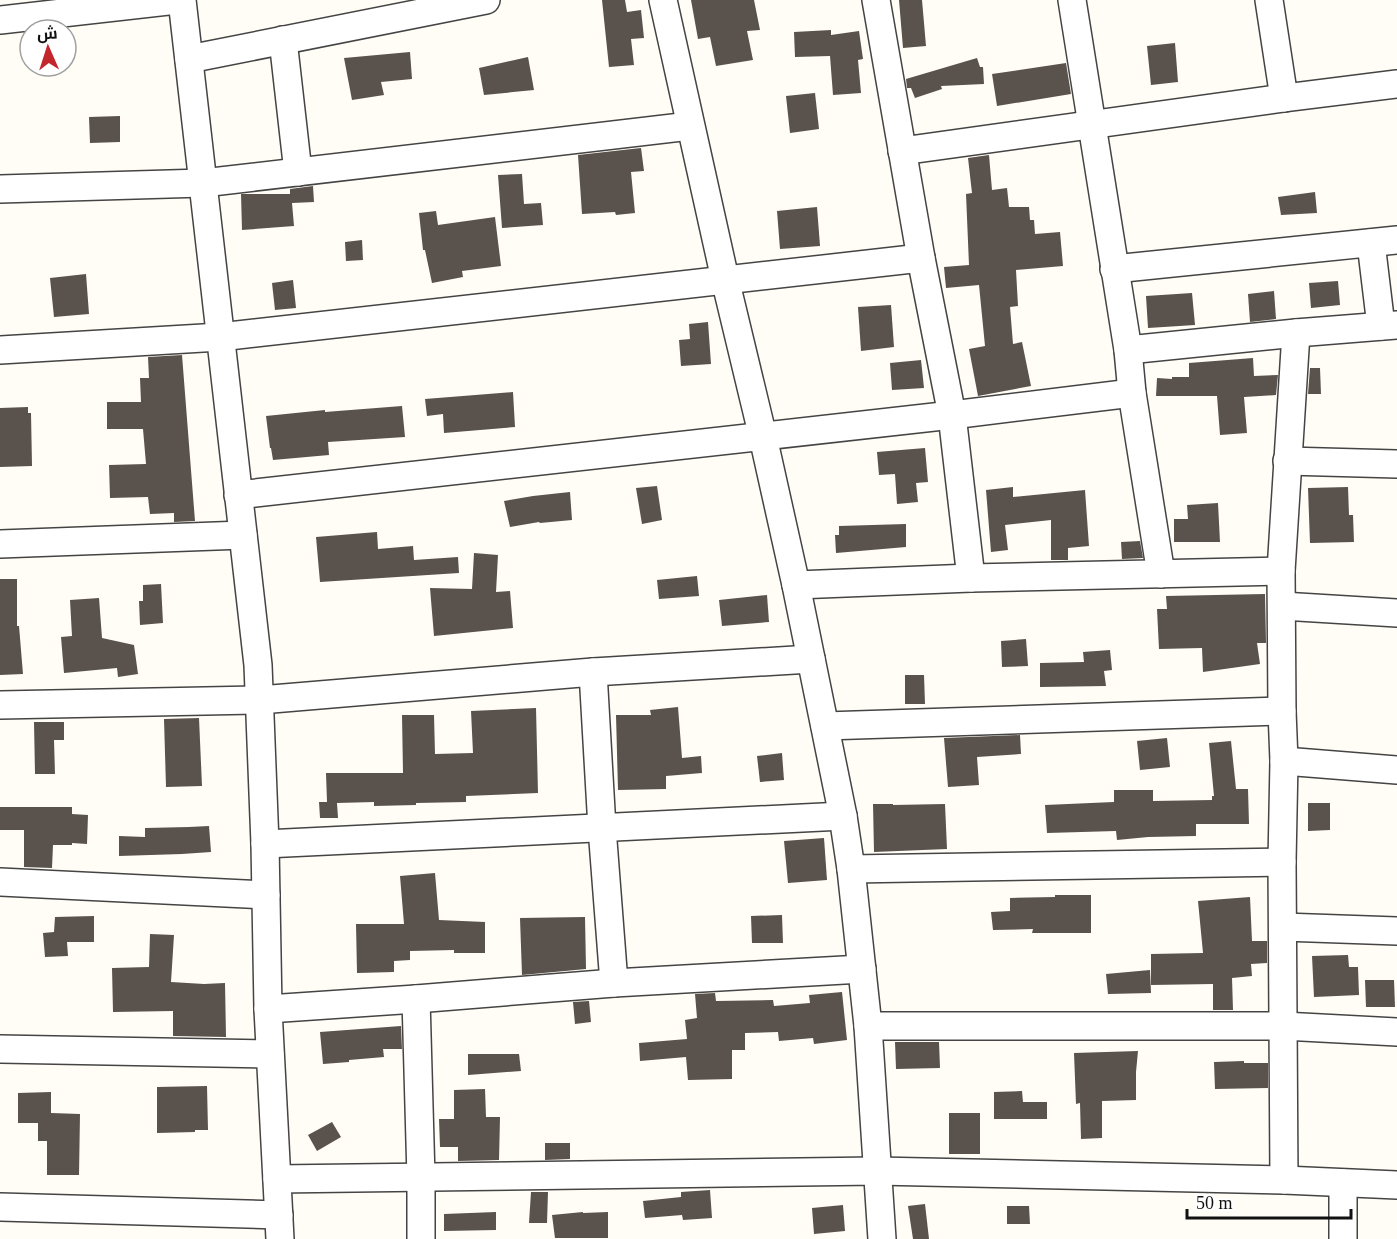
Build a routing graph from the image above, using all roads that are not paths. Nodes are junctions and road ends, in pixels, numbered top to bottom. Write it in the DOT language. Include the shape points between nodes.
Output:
graph roads {
  1 [pos="177,0"];
  2 [pos="182,0"];
  3 [pos="485,0"];
  4 [pos="663,0"];
  5 [pos="876,0"];
  6 [pos="1072,0"];
  7 [pos="1269,0"];
  8 [pos="0,20"];
  9 [pos="283,40"];
  10 [pos="189,59"];
  11 [pos="1397,84"];
  12 [pos="1284,98"];
  13 [pos="1092,125"];
  14 [pos="690,126"];
  15 [pos="902,152"];
  16 [pos="298,172"];
  17 [pos="203,183"];
  18 [pos="0,189"];
  19 [pos="1384,241"];
  20 [pos="921,258"];
  21 [pos="1114,268"];
  22 [pos="725,279"];
  23 [pos="1389,326"];
  24 [pos="1296,333"];
  25 [pos="220,337"];
  26 [pos="0,350"];
  27 [pos="1128,350"];
  28 [pos="1132,393"];
  29 [pos="952,415"];
  30 [pos="763,436"];
  31 [pos="1287,461"];
  32 [pos="1397,465"];
  33 [pos="238,495"];
  34 [pos="243,535"];
  35 [pos="0,544"];
  36 [pos="1281,571"];
  37 [pos="1161,574"];
  38 [pos="971,578"];
  39 [pos="796,585"];
  40 [pos="1282,606"];
  41 [pos="1397,614"];
  42 [pos="811,659"];
  43 [pos="593,672"];
  44 [pos="260,700"];
  45 [pos="0,705"];
  46 [pos="1282,711"];
  47 [pos="825,726"];
  48 [pos="1284,761"];
  49 [pos="1397,770"];
  50 [pos="843,816"];
  51 [pos="602,828"];
  52 [pos="265,844"];
  53 [pos="1282,862"];
  54 [pos="851,869"];
  55 [pos="0,882"];
  56 [pos="266,895"];
  57 [pos="1283,927"];
  58 [pos="1397,931"];
  59 [pos="862,969"];
  60 [pos="614,983"];
  61 [pos="416,999"];
  62 [pos="268,1009"];
  63 [pos="868,1026"];
  64 [pos="1282,1026"];
  65 [pos="1397,1032"];
  66 [pos="0,1048"];
  67 [pos="270,1054"];
  68 [pos="877,1171"];
  69 [pos="421,1178"];
  70 [pos="277,1179"];
  71 [pos="1284,1180"];
  72 [pos="1343,1183"];
  73 [pos="1397,1185"];
  74 [pos="0,1207"];
  75 [pos="279,1227"];
  76 [pos="421,1239"];
  77 [pos="882,1239"];
  78 [pos="1343,1239"];
  1 -- 8 [label="street"];
  2 -- 10 [label="street"];
  3 -- 9 [label="street"];
  4 -- 14 [label="street"];
  5 -- 15 [label="street"];
  6 -- 13 [label="street"];
  7 -- 12 [label="street"];
  9 -- 10 [label="street"];
  9 -- 16 [label="street"];
  10 -- 17 [label="street"];
  11 -- 12 [label="street"];
  12 -- 13 [label="street"];
  13 -- 15 [label="street"];
  13 -- 21 [label="street"];
  14 -- 16 [label="street"];
  14 -- 22 [label="street"];
  15 -- 20 [label="street"];
  16 -- 17 [label="street"];
  17 -- 18 [label="street"];
  17 -- 25 [label="street"];
  19 -- 21 [label="street"];
  19 -- 23 [label="street"];
  20 -- 22 [label="street"];
  20 -- 29 [label="street"];
  21 -- 27 [label="street"];
  22 -- 25 [label="street"];
  22 -- 30 [label="street"];
  23 -- 24 [label="street"];
  24 -- 27 [label="street"];
  24 -- 31 [label="street"];
  25 -- 26 [label="street"];
  25 -- 33 [label="street"];
  27 -- 28 [label="street"];
  28 -- 29 [label="street"];
  28 -- 37 [label="street"];
  29 -- 30 [label="street"];
  29 -- 38 [label="street"];
  30 -- 33 [label="street"];
  30 -- 39 [label="street"];
  31 -- 32 [label="street"];
  31 -- 36 [label="street"];
  33 -- 34 [label="street"];
  34 -- 35 [label="street"];
  34 -- 44 [label="street"];
  36 -- 37 [label="street"];
  36 -- 40 [label="street"];
  37 -- 38 [label="street"];
  38 -- 39 [label="street"];
  39 -- 42 [label="street"];
  40 -- 41 [label="street"];
  40 -- 46 [label="street"];
  42 -- 43 [label="street"];
  42 -- 47 [label="street"];
  43 -- 44 [label="street"];
  43 -- 51 [label="street"];
  44 -- 45 [label="street"];
  44 -- 52 [label="street"];
  46 -- 47 [label="street"];
  46 -- 48 [label="street"];
  47 -- 50 [label="street"];
  48 -- 49 [label="street"];
  48 -- 53 [label="street"];
  50 -- 51 [label="street"];
  50 -- 54 [label="street"];
  51 -- 52 [label="street"];
  51 -- 60 [label="street"];
  52 -- 56 [label="street"];
  53 -- 54 [label="street"];
  53 -- 57 [label="street"];
  54 -- 59 [label="street"];
  55 -- 56 [label="street"];
  56 -- 62 [label="street"];
  57 -- 58 [label="street"];
  57 -- 64 [label="street"];
  59 -- 60 [label="street"];
  59 -- 63 [label="street"];
  60 -- 61 [label="street"];
  61 -- 62 [label="street"];
  61 -- 69 [label="street"];
  62 -- 67 [label="street"];
  63 -- 64 [label="street"];
  63 -- 68 [label="street"];
  64 -- 65 [label="street"];
  64 -- 71 [label="street"];
  66 -- 67 [label="street"];
  67 -- 70 [label="street"];
  68 -- 69 [label="street"];
  68 -- 71 [label="street"];
  68 -- 77 [label="street"];
  69 -- 70 [label="street"];
  69 -- 76 [label="street"];
  70 -- 75 [label="street"];
  71 -- 72 [label="street"];
  72 -- 73 [label="street"];
  72 -- 78 [label="street"];
  74 -- 75 [label="street"];
}
